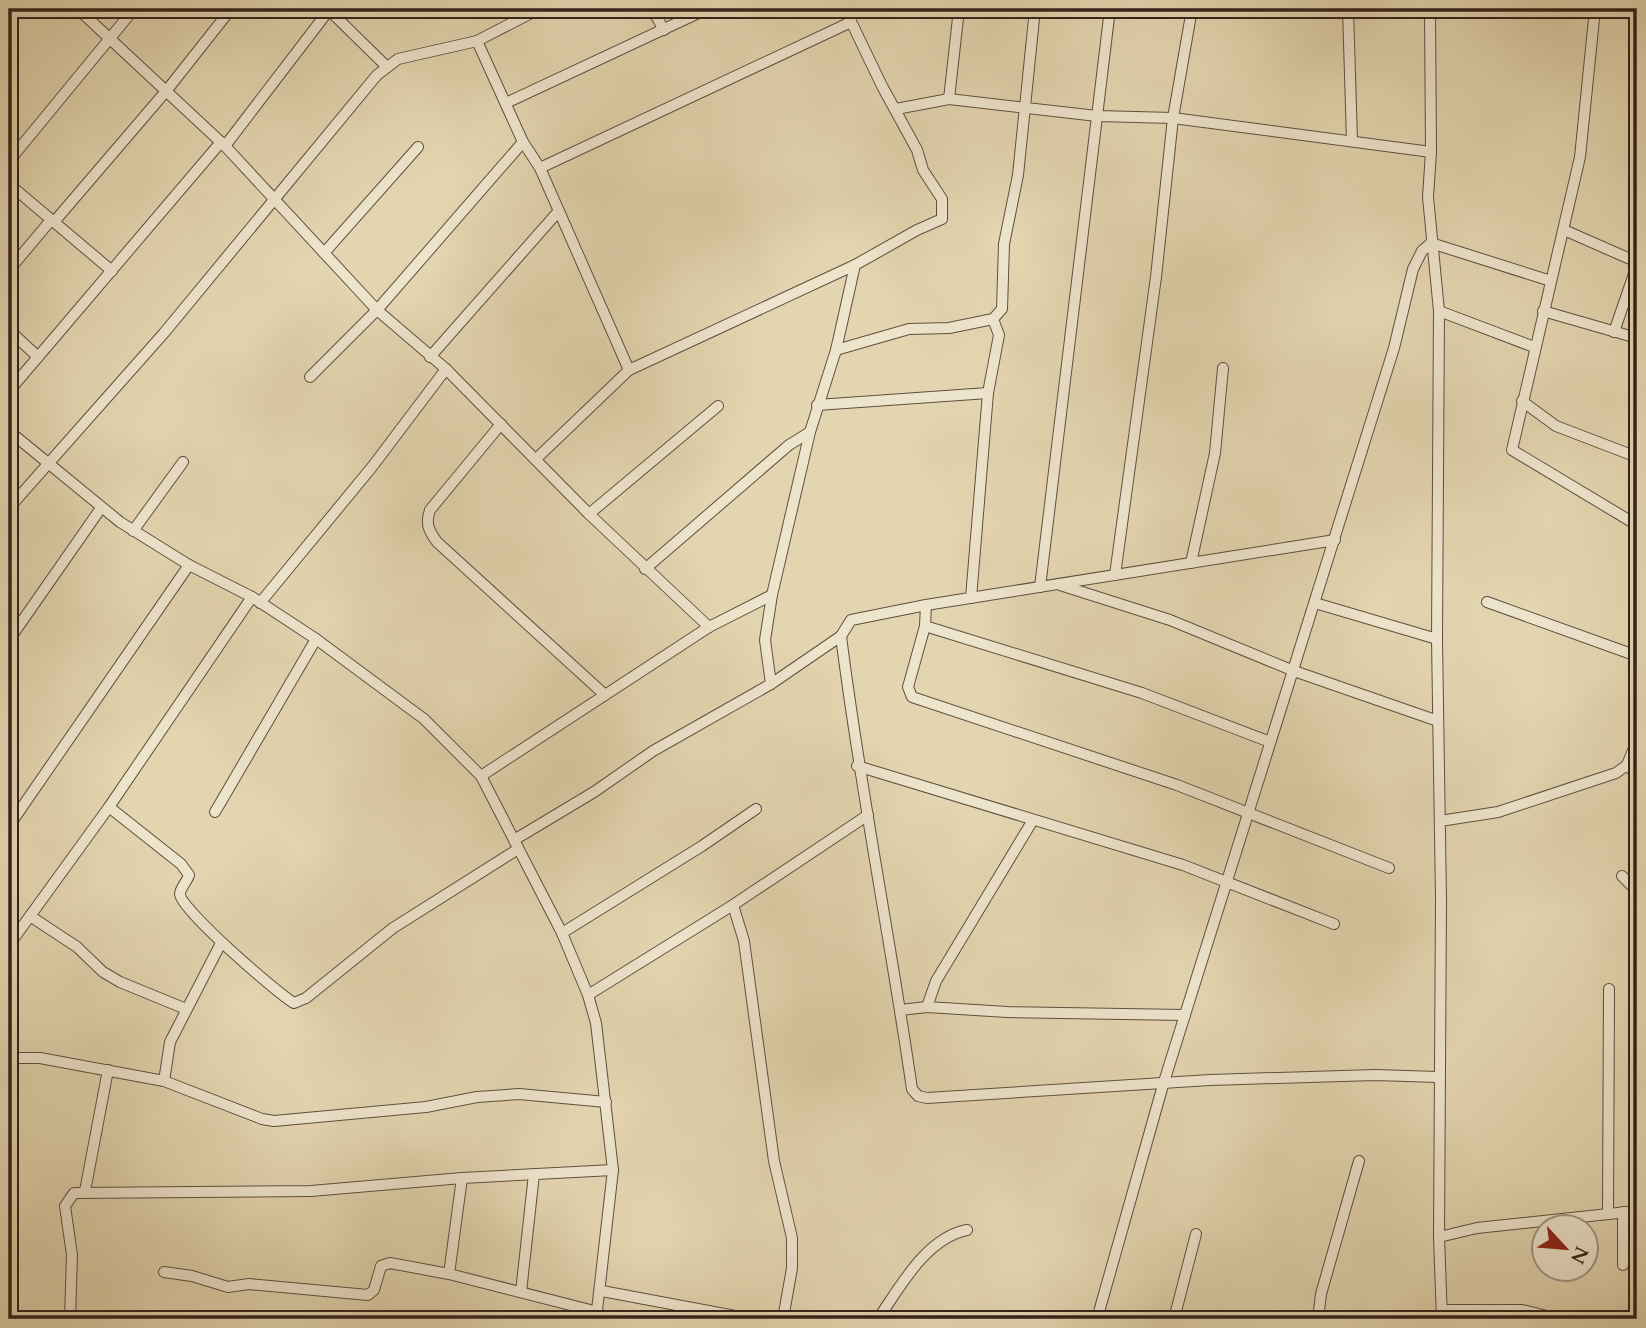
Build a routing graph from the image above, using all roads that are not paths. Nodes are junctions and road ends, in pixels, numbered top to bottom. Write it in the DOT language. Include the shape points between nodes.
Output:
graph roads {
  1 [pos="78,9"];
  2 [pos="134,9"];
  3 [pos="231,9"];
  4 [pos="329,9"];
  5 [pos="539,9"];
  6 [pos="652,9"];
  7 [pos="707,9"];
  8 [pos="845,9"];
  9 [pos="959,9"];
  10 [pos="1035,9"];
  11 [pos="1110,9"];
  12 [pos="1192,9"];
  13 [pos="1348,9"];
  14 [pos="1430,9"];
  15 [pos="1595,9"];
  16 [pos="1627,9"];
  17 [pos="1637,10"];
  18 [pos="851,22"];
  19 [pos="664,30"];
  20 [pos="109,39"];
  21 [pos="477,40"];
  22 [pos="386,66"];
  23 [pos="167,90"];
  24 [pos="949,99"];
  25 [pos="506,103"];
  26 [pos="896,109"];
  27 [pos="1024,110"];
  28 [pos="1097,116"];
  29 [pos="1173,118"];
  30 [pos="1352,141"];
  31 [pos="523,142"];
  32 [pos="223,144"];
  33 [pos="418,147"];
  34 [pos="1431,152"];
  35 [pos="9,161"];
  36 [pos="540,169"];
  37 [pos="9,184"];
  38 [pos="271,199"];
  39 [pos="557,213"];
  40 [pos="53,221"];
  41 [pos="1564,230"];
  42 [pos="1431,243"];
  43 [pos="324,253"];
  44 [pos="1637,263"];
  45 [pos="855,265"];
  46 [pos="9,270"];
  47 [pos="112,271"];
  48 [pos="1551,281"];
  49 [pos="377,310"];
  50 [pos="1439,311"];
  51 [pos="1543,311"];
  52 [pos="993,319"];
  53 [pos="9,330"];
  54 [pos="1614,332"];
  55 [pos="1637,338"];
  56 [pos="1534,347"];
  57 [pos="836,350"];
  58 [pos="38,357"];
  59 [pos="430,357"];
  60 [pos="446,369"];
  61 [pos="1223,369"];
  62 [pos="629,370"];
  63 [pos="310,377"];
  64 [pos="9,391"];
  65 [pos="988,393"];
  66 [pos="1522,401"];
  67 [pos="817,405"];
  68 [pos="718,406"];
  69 [pos="501,424"];
  70 [pos="9,431"];
  71 [pos="810,432"];
  72 [pos="1637,457"];
  73 [pos="536,459"];
  74 [pos="183,462"];
  75 [pos="47,463"];
  76 [pos="101,508"];
  77 [pos="9,509"];
  78 [pos="589,514"];
  79 [pos="1637,525"];
  80 [pos="134,531"];
  81 [pos="1335,540"];
  82 [pos="1191,563"];
  83 [pos="189,565"];
  84 [pos="645,569"];
  85 [pos="1115,575"];
  86 [pos="1057,584"];
  87 [pos="1040,587"];
  88 [pos="772,595"];
  89 [pos="971,598"];
  90 [pos="256,600"];
  91 [pos="1487,602"];
  92 [pos="1315,603"];
  93 [pos="926,605"];
  94 [pos="925,626"];
  95 [pos="709,627"];
  96 [pos="841,636"];
  97 [pos="316,639"];
  98 [pos="1437,639"];
  99 [pos="9,640"];
  100 [pos="1637,656"];
  101 [pos="1294,671"];
  102 [pos="771,684"];
  103 [pos="605,695"];
  104 [pos="1438,721"];
  105 [pos="1637,741"];
  106 [pos="1270,742"];
  107 [pos="1627,765"];
  108 [pos="857,766"];
  109 [pos="1637,775"];
  110 [pos="481,776"];
  111 [pos="109,807"];
  112 [pos="756,809"];
  113 [pos="1249,811"];
  114 [pos="215,812"];
  115 [pos="868,815"];
  116 [pos="1033,820"];
  117 [pos="1440,821"];
  118 [pos="9,826"];
  119 [pos="516,845"];
  120 [pos="1388,868"];
  121 [pos="1622,876"];
  122 [pos="1226,882"];
  123 [pos="1637,891"];
  124 [pos="733,905"];
  125 [pos="30,916"];
  126 [pos="1334,924"];
  127 [pos="562,933"];
  128 [pos="221,943"];
  129 [pos="9,945"];
  130 [pos="1609,989"];
  131 [pos="588,995"];
  132 [pos="927,1007"];
  133 [pos="186,1009"];
  134 [pos="900,1010"];
  135 [pos="1185,1015"];
  136 [pos="9,1058"];
  137 [pos="108,1070"];
  138 [pos="1438,1077"];
  139 [pos="164,1081"];
  140 [pos="1163,1085"];
  141 [pos="606,1102"];
  142 [pos="1359,1161"];
  143 [pos="613,1170"];
  144 [pos="534,1174"];
  145 [pos="462,1178"];
  146 [pos="85,1191"];
  147 [pos="1637,1211"];
  148 [pos="1623,1212"];
  149 [pos="1608,1214"];
  150 [pos="967,1230"];
  151 [pos="1196,1234"];
  152 [pos="1439,1237"];
  153 [pos="1623,1265"];
  154 [pos="164,1272"];
  155 [pos="449,1274"];
  156 [pos="602,1291"];
  157 [pos="521,1292"];
  158 [pos="1442,1315"];
  159 [pos="597,1316"];
  160 [pos="736,1318"];
  161 [pos="70,1319"];
  162 [pos="751,1319"];
  163 [pos="783,1319"];
  164 [pos="878,1319"];
  165 [pos="1097,1319"];
  166 [pos="1174,1319"];
  167 [pos="1318,1319"];
  168 [pos="1559,1319"];
  1 -- 20 [label="street"];
  2 -- 20 [label="street"];
  3 -- 23 [label="street"];
  4 -- 22 [label="street"];
  4 -- 32 [label="street"];
  5 -- 21 [label="street"];
  6 -- 19 [label="street"];
  7 -- 19 [label="street"];
  8 -- 18 [label="street"];
  9 -- 24 [label="street"];
  10 -- 27 [label="street"];
  11 -- 28 [label="street"];
  12 -- 29 [label="street"];
  13 -- 30 [label="street"];
  14 -- 34 [label="street"];
  15 -- 41 [label="street" via="1580,157"];
  16 -- 17 [label="street"];
  18 -- 26 [label="street"];
  18 -- 36 [label="street"];
  19 -- 25 [label="street"];
  20 -- 23 [label="street"];
  20 -- 35 [label="street"];
  21 -- 22 [label="street"];
  21 -- 25 [label="street"];
  22 -- 38 [label="street"];
  23 -- 32 [label="street"];
  23 -- 40 [label="street"];
  24 -- 26 [label="street"];
  24 -- 27 [label="street"];
  25 -- 31 [label="street"];
  26 -- 45 [label="street" via="923,170 942,199 942,219"];
  27 -- 28 [label="street"];
  27 -- 52 [label="street" via="1018,175 1004,244 1002,309"];
  28 -- 29 [label="street"];
  28 -- 87 [label="street"];
  29 -- 30 [label="street"];
  29 -- 85 [label="street"];
  30 -- 34 [label="street"];
  31 -- 36 [label="street"];
  31 -- 49 [label="street"];
  32 -- 38 [label="street"];
  32 -- 47 [label="street"];
  33 -- 43 [label="street"];
  34 -- 42 [label="street"];
  36 -- 39 [label="street"];
  37 -- 40 [label="street"];
  38 -- 43 [label="street"];
  38 -- 75 [label="street" via="163,333"];
  39 -- 59 [label="street"];
  39 -- 62 [label="street"];
  40 -- 46 [label="street"];
  40 -- 47 [label="street"];
  41 -- 44 [label="street"];
  41 -- 48 [label="street"];
  42 -- 48 [label="street"];
  42 -- 50 [label="street"];
  42 -- 81 [label="street" via="1413,268 1394,348"];
  43 -- 49 [label="street"];
  44 -- 54 [label="street"];
  45 -- 57 [label="street"];
  45 -- 62 [label="street"];
  47 -- 58 [label="street"];
  48 -- 51 [label="street"];
  49 -- 59 [label="street"];
  49 -- 63 [label="street"];
  50 -- 56 [label="street"];
  50 -- 98 [label="street"];
  51 -- 54 [label="street"];
  51 -- 56 [label="street"];
  52 -- 57 [label="street" via="949,328 908,329"];
  52 -- 65 [label="street" via="999,335"];
  53 -- 58 [label="street"];
  54 -- 55 [label="street"];
  56 -- 66 [label="street"];
  57 -- 67 [label="street"];
  58 -- 64 [label="street"];
  59 -- 60 [label="street"];
  60 -- 69 [label="street"];
  60 -- 90 [label="street" via="372,467"];
  61 -- 82 [label="street" via="1215,453"];
  62 -- 73 [label="street"];
  65 -- 67 [label="street"];
  65 -- 89 [label="street"];
  66 -- 72 [label="street" via="1556,426"];
  66 -- 79 [label="street" via="1511,444 1515,454"];
  67 -- 71 [label="street"];
  68 -- 78 [label="street"];
  69 -- 73 [label="street"];
  69 -- 103 [label="street" via="430,510 429,531"];
  70 -- 75 [label="street"];
  71 -- 84 [label="street"];
  71 -- 88 [label="street"];
  73 -- 78 [label="street"];
  74 -- 80 [label="street"];
  75 -- 76 [label="street"];
  75 -- 77 [label="street"];
  76 -- 80 [label="street"];
  76 -- 99 [label="street"];
  78 -- 84 [label="street"];
  80 -- 83 [label="street"];
  81 -- 82 [label="street"];
  81 -- 92 [label="street"];
  82 -- 85 [label="street"];
  83 -- 90 [label="street"];
  83 -- 118 [label="street"];
  84 -- 95 [label="street"];
  85 -- 86 [label="street"];
  86 -- 87 [label="street"];
  86 -- 101 [label="street" via="1170,620"];
  87 -- 89 [label="street"];
  88 -- 95 [label="street"];
  88 -- 102 [label="street" via="765,640"];
  89 -- 93 [label="street"];
  90 -- 97 [label="street"];
  90 -- 111 [label="street"];
  91 -- 100 [label="street"];
  92 -- 98 [label="street"];
  92 -- 101 [label="street"];
  93 -- 94 [label="street"];
  93 -- 96 [label="street" via="851,620"];
  94 -- 106 [label="street" via="1142,693"];
  94 -- 113 [label="street" via="908,687 912,697"];
  95 -- 103 [label="street"];
  96 -- 102 [label="street"];
  96 -- 108 [label="street"];
  97 -- 110 [label="street" via="424,719"];
  97 -- 114 [label="street"];
  98 -- 104 [label="street"];
  101 -- 104 [label="street"];
  101 -- 106 [label="street"];
  102 -- 119 [label="street" via="653,751"];
  103 -- 110 [label="street"];
  104 -- 117 [label="street"];
  105 -- 107 [label="street"];
  106 -- 113 [label="street"];
  107 -- 109 [label="street"];
  107 -- 117 [label="street" via="1616,773 1498,812"];
  108 -- 115 [label="street"];
  108 -- 116 [label="street"];
  110 -- 119 [label="street"];
  111 -- 125 [label="street"];
  111 -- 128 [label="street" via="187,870 182,901"];
  112 -- 127 [label="street"];
  113 -- 120 [label="street"];
  113 -- 122 [label="street"];
  115 -- 124 [label="street"];
  115 -- 134 [label="street"];
  116 -- 122 [label="street" via="1182,864"];
  116 -- 132 [label="street" via="936,981"];
  117 -- 138 [label="street"];
  119 -- 127 [label="street"];
  119 -- 128 [label="street" via="393,928 300,1002 288,1000"];
  121 -- 123 [label="street"];
  122 -- 126 [label="street"];
  122 -- 135 [label="street"];
  124 -- 131 [label="street"];
  124 -- 163 [label="street" via="744,941 774,1161 792,1238"];
  125 -- 129 [label="street"];
  125 -- 133 [label="street" via="120,982"];
  127 -- 131 [label="street"];
  128 -- 133 [label="street"];
  130 -- 149 [label="street"];
  131 -- 141 [label="street"];
  132 -- 134 [label="street"];
  132 -- 135 [label="street"];
  133 -- 139 [label="street" via="170,1042"];
  134 -- 140 [label="street" via="912,1088 918,1096"];
  135 -- 140 [label="street"];
  136 -- 137 [label="street" via="40,1058"];
  137 -- 139 [label="street"];
  137 -- 146 [label="street"];
  138 -- 140 [label="street" via="1363,1075"];
  138 -- 152 [label="street"];
  139 -- 141 [label="street" via="274,1121 519,1094"];
  140 -- 165 [label="street"];
  141 -- 143 [label="street"];
  142 -- 167 [label="street"];
  143 -- 144 [label="street"];
  143 -- 156 [label="street"];
  144 -- 145 [label="street"];
  144 -- 157 [label="street"];
  145 -- 146 [label="street" via="311,1191"];
  145 -- 155 [label="street"];
  146 -- 161 [label="street" via="70,1195 65,1206 72,1255"];
  147 -- 148 [label="street"];
  148 -- 149 [label="street"];
  148 -- 153 [label="street"];
  149 -- 152 [label="street" via="1476,1228"];
  150 -- 164 [label="street" via="936,1245 906,1277"];
  151 -- 166 [label="street"];
  152 -- 158 [label="street"];
  154 -- 155 [label="street" via="228,1287 249,1284 368,1295 385,1263"];
  155 -- 157 [label="street"];
  156 -- 159 [label="street"];
  156 -- 160 [label="street"];
  157 -- 159 [label="street"];
  158 -- 168 [label="street" via="1521,1310"];
  160 -- 162 [label="street"];
}
